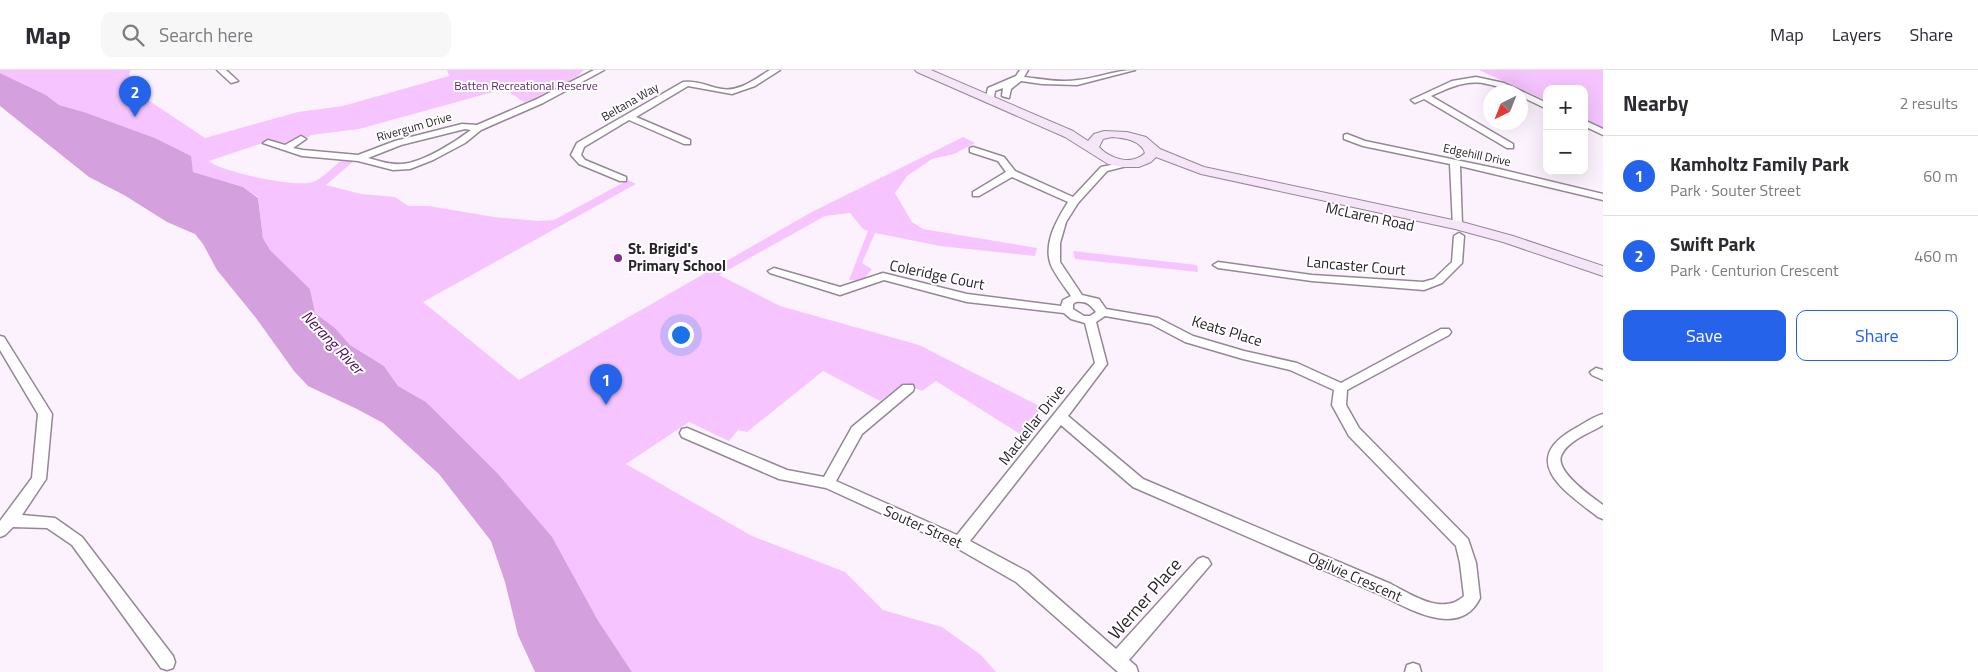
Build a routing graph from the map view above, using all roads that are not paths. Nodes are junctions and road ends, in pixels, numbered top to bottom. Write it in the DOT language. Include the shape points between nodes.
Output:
graph roads {
  1 [pos="220,70"];
  2 [pos="600,70"];
  3 [pos="776,70"];
  4 [pos="921,70"];
  5 [pos="943,70"];
  6 [pos="1024,70"];
  7 [pos="1131,70"];
  8 [pos="1018,78"];
  9 [pos="234,81"];
  10 [pos="1500,85"];
  11 [pos="992,96"];
  12 [pos="1006,96"];
  13 [pos="1424,96"];
  14 [pos="1528,97"];
  15 [pos="1414,100"];
  16 [pos="1543,104"];
  17 [pos="629,117"];
  18 [pos="1588,125"];
  19 [pos="478,128"];
  20 [pos="1603,132"];
  21 [pos="1117,134"];
  22 [pos="1346,137"];
  23 [pos="300,139"];
  24 [pos="268,142"];
  25 [pos="688,142"];
  26 [pos="1510,146"];
  27 [pos="286,148"];
  28 [pos="1151,149"];
  29 [pos="973,150"];
  30 [pos="1097,153"];
  31 [pos="359,158"];
  32 [pos="1131,163"];
  33 [pos="1455,163"];
  34 [pos="1104,169"];
  35 [pos="1012,173"];
  36 [pos="623,180"];
  37 [pos="976,194"];
  38 [pos="1603,197"];
  39 [pos="1074,201"];
  40 [pos="1458,230"];
  41 [pos="1218,265"];
  42 [pos="774,271"];
  43 [pos="1603,271"];
  44 [pos="1603,282"];
  45 [pos="1078,298"];
  46 [pos="1067,310"];
  47 [pos="1102,312"];
  48 [pos="1090,320"];
  49 [pos="1445,332"];
  50 [pos="0,340"];
  51 [pos="908,388"];
  52 [pos="1341,388"];
  53 [pos="1059,416"];
  54 [pos="1603,419"];
  55 [pos="687,434"];
  56 [pos="828,484"];
  57 [pos="1603,513"];
  58 [pos="5,526"];
  59 [pos="960,543"];
  60 [pos="1203,564"];
  61 [pos="1117,661"];
  62 [pos="167,662"];
  63 [pos="1130,672"];
  1 -- 9 [label="street"];
  2 -- 19 [label="street, Rivergum Drive" via="540,102"];
  3 -- 17 [label="street, Beltana Way" via="737,92 724,92 700,83 686,84"];
  4 -- 11 [label="main road"];
  5 -- 11 [label="main road"];
  6 -- 8 [label="street"];
  7 -- 8 [label="street" via="1077,83"];
  8 -- 11 [label="street"];
  8 -- 12 [label="street" via="1007,88"];
  10 -- 13 [label="street" via="1474,79 1459,80"];
  11 -- 12 [label="main road"];
  11 -- 30 [label="main road" via="1083,141"];
  12 -- 21 [label="main road" via="1069,125"];
  13 -- 15 [label="street"];
  13 -- 26 [label="street"];
  14 -- 16 [label="street"];
  17 -- 25 [label="street"];
  17 -- 36 [label="street, Beltana Way" via="580,145 576,155 582,162"];
  18 -- 20 [label="street"];
  19 -- 31 [label="street, Rivergum Drive" via="452,128 381,148"];
  19 -- 31 [label="street, Rivergum Drive" via="469,137 409,167 387,167"];
  21 -- 28 [label="main road, McLaren Road" via="1140,139"];
  21 -- 30 [label="main road" via="1095,138 1092,147"];
  22 -- 33 [label="street, Edgehill Drive"];
  23 -- 27 [label="street"];
  24 -- 27 [label="street, Rivergum Drive"];
  27 -- 31 [label="street, Rivergum Drive" via="302,153"];
  28 -- 32 [label="main road" via="1149,158"];
  28 -- 40 [label="main road, McLaren Road" via="1189,166 1215,173"];
  29 -- 35 [label="street" via="1001,159"];
  30 -- 32 [label="main road, McLaren Road" via="1111,160"];
  30 -- 34 [label="street"];
  32 -- 34 [label="street"];
  32 -- 40 [label="main road, McLaren Road" via="1255,191"];
  33 -- 38 [label="street, Edgehill Drive"];
  33 -- 40 [label="street, Lancaster Court"];
  34 -- 39 [label="street"];
  35 -- 37 [label="street"];
  35 -- 39 [label="street"];
  39 -- 45 [label="street" via="1061,222 1055,243 1056,262"];
  40 -- 41 [label="street, Lancaster Court" via="1457,263 1438,281 1424,286 1312,278"];
  40 -- 43 [label="main road, McLaren Road" via="1508,239"];
  40 -- 44 [label="main road, McLaren Road"];
  42 -- 46 [label="street, Coleridge Court" via="840,291 883,276 967,298"];
  45 -- 46 [label="street" via="1067,303"];
  45 -- 47 [label="street" via="1095,302"];
  46 -- 48 [label="street, Coleridge Court" via="1076,317"];
  47 -- 48 [label="street"];
  47 -- 52 [label="street, Keats Place" via="1154,321 1189,339 1293,366"];
  48 -- 53 [label="street, Mackellar Drive" via="1101,364"];
  49 -- 52 [label="street"];
  50 -- 58 [label="street" via="45,414 38,479"];
  51 -- 56 [label="street" via="857,431"];
  52 -- 53 [label="street, Ogilvie Crescent" via="1339,405 1354,432 1463,542 1472,598 1457,610 1438,611 1415,604 1138,483"];
  53 -- 59 [label="street, Mackellar Drive"];
  54 -- 57 [label="street" via="1562,444 1555,451 1553,460 1562,479"];
  55 -- 56 [label="street, Souter Street" via="784,475"];
  56 -- 59 [label="street, Souter Street"];
  58 -- 62 [label="street" via="50,522 77,541"];
  59 -- 61 [label="street, Souter Street" via="1022,577"];
  60 -- 61 [label="street, Werner Place"];
  61 -- 63 [label="street, Souter Street"];
}
